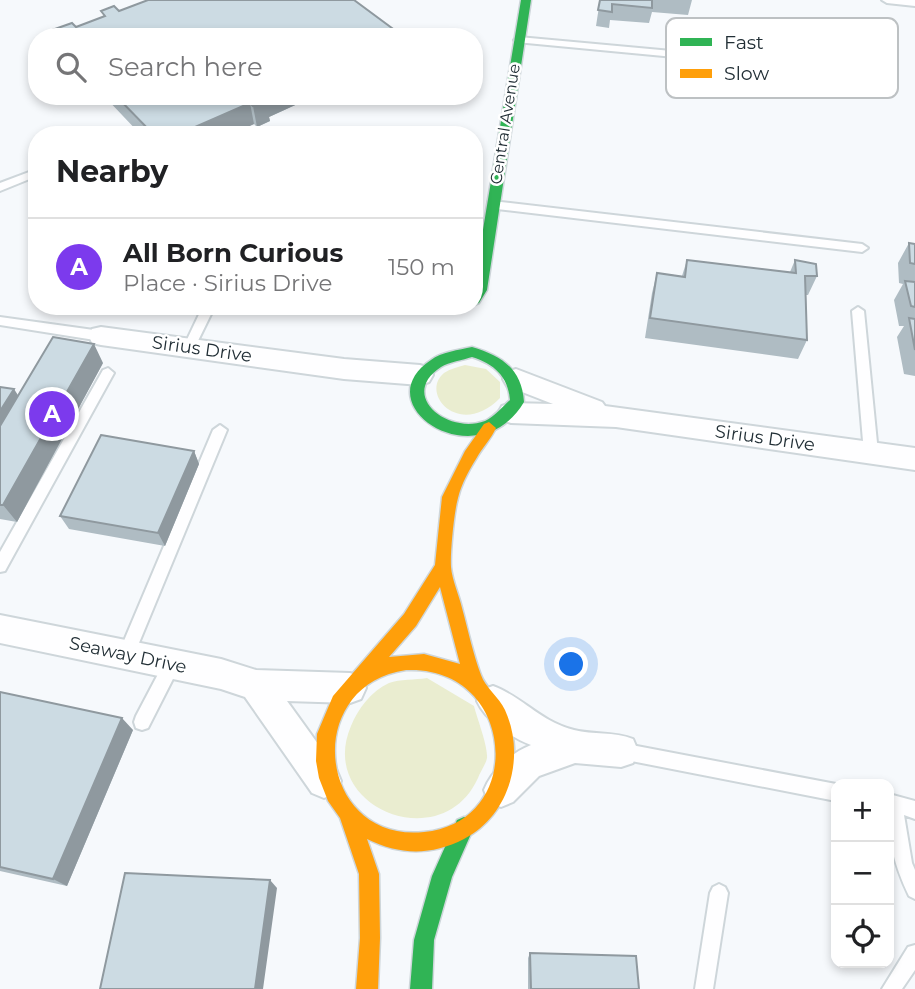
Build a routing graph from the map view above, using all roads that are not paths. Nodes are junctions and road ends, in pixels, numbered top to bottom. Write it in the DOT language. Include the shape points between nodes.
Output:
graph roads {
  1 [pos="526,0"];
  2 [pos="887,0"];
  3 [pos="915,3"];
  4 [pos="519,40"];
  5 [pos="666,53"];
  6 [pos="28,176"];
  7 [pos="0,187"];
  8 [pos="492,205"];
  9 [pos="862,248"];
  10 [pos="483,259"];
  11 [pos="483,306"];
  12 [pos="859,311"];
  13 [pos="205,315"];
  14 [pos="489,316"];
  15 [pos="0,321"];
  16 [pos="100,336"];
  17 [pos="453,337"];
  18 [pos="497,341"];
  19 [pos="189,348"];
  20 [pos="442,358"];
  21 [pos="108,373"];
  22 [pos="510,373"];
  23 [pos="421,396"];
  24 [pos="616,417"];
  25 [pos="500,420"];
  26 [pos="220,430"];
  27 [pos="431,435"];
  28 [pos="871,453"];
  29 [pos="915,460"];
  30 [pos="442,470"];
  31 [pos="450,497"];
  32 [pos="0,566"];
  33 [pos="443,567"];
  34 [pos="0,629"];
  35 [pos="126,655"];
  36 [pos="172,664"];
  37 [pos="256,685"];
  38 [pos="354,685"];
  39 [pos="482,689"];
  40 [pos="142,722"];
  41 [pos="575,747"];
  42 [pos="621,751"];
  43 [pos="831,792"];
  44 [pos="490,803"];
  45 [pos="340,804"];
  46 [pos="894,805"];
  47 [pos="915,810"];
  48 [pos="894,819"];
  49 [pos="464,827"];
  50 [pos="915,890"];
  51 [pos="719,893"];
  52 [pos="915,954"];
  53 [pos="367,989"];
  54 [pos="421,989"];
  55 [pos="704,989"];
  56 [pos="891,989"];
  1 -- 4 [label="street, Central Avenue"];
  2 -- 3 [label="lane"];
  4 -- 5 [label="lane"];
  4 -- 8 [label="street, Central Avenue"];
  6 -- 7 [label="lane"];
  8 -- 9 [label="lane"];
  8 -- 10 [label="street, Central Avenue"];
  11 -- 14 [label="street, Central Avenue"];
  12 -- 28 [label="lane"];
  13 -- 19 [label="lane"];
  15 -- 16 [label="lane"];
  16 -- 19 [label="street, Sirius Drive"];
  17 -- 20 [label="street"];
  18 -- 22 [label="street"];
  19 -- 23 [label="street, Sirius Drive" via="344,369"];
  20 -- 22 [label="street" via="472,352 490,356"];
  20 -- 23 [label="street"];
  21 -- 32 [label="lane"];
  22 -- 24 [label="street, Sirius Drive"];
  22 -- 25 [label="street" via="517,402"];
  23 -- 25 [label="street" via="447,428 460,431"];
  23 -- 27 [label="street"];
  24 -- 25 [label="street, Sirius Drive"];
  24 -- 28 [label="street, Sirius Drive"];
  25 -- 31 [label="street" via="470,455"];
  26 -- 35 [label="lane"];
  28 -- 29 [label="street, Sirius Drive"];
  30 -- 31 [label="street"];
  31 -- 33 [label="street"];
  33 -- 38 [label="street" via="410,620"];
  33 -- 39 [label="street"];
  34 -- 35 [label="street, Seaway Drive"];
  35 -- 36 [label="street, Seaway Drive"];
  36 -- 37 [label="street, Seaway Drive"];
  36 -- 40 [label="lane"];
  37 -- 38 [label="street, Seaway Drive"];
  37 -- 45 [label="street"];
  38 -- 39 [label="street" via="384,666 414,660 446,665"];
  38 -- 45 [label="street" via="330,718 323,755"];
  39 -- 41 [label="street" via="528,728"];
  39 -- 44 [label="street" via="505,732 505,768"];
  41 -- 42 [label="street"];
  41 -- 44 [label="street" via="528,763"];
  42 -- 43 [label="lane"];
  44 -- 49 [label="street"];
  45 -- 49 [label="street" via="374,834 404,842 435,840"];
  45 -- 53 [label="street" via="369,874"];
  46 -- 47 [label="lane"];
  48 -- 50 [label="lane" via="903,864"];
  49 -- 54 [label="street" via="442,876 424,940"];
  51 -- 55 [label="lane"];
  52 -- 56 [label="lane"];
}
